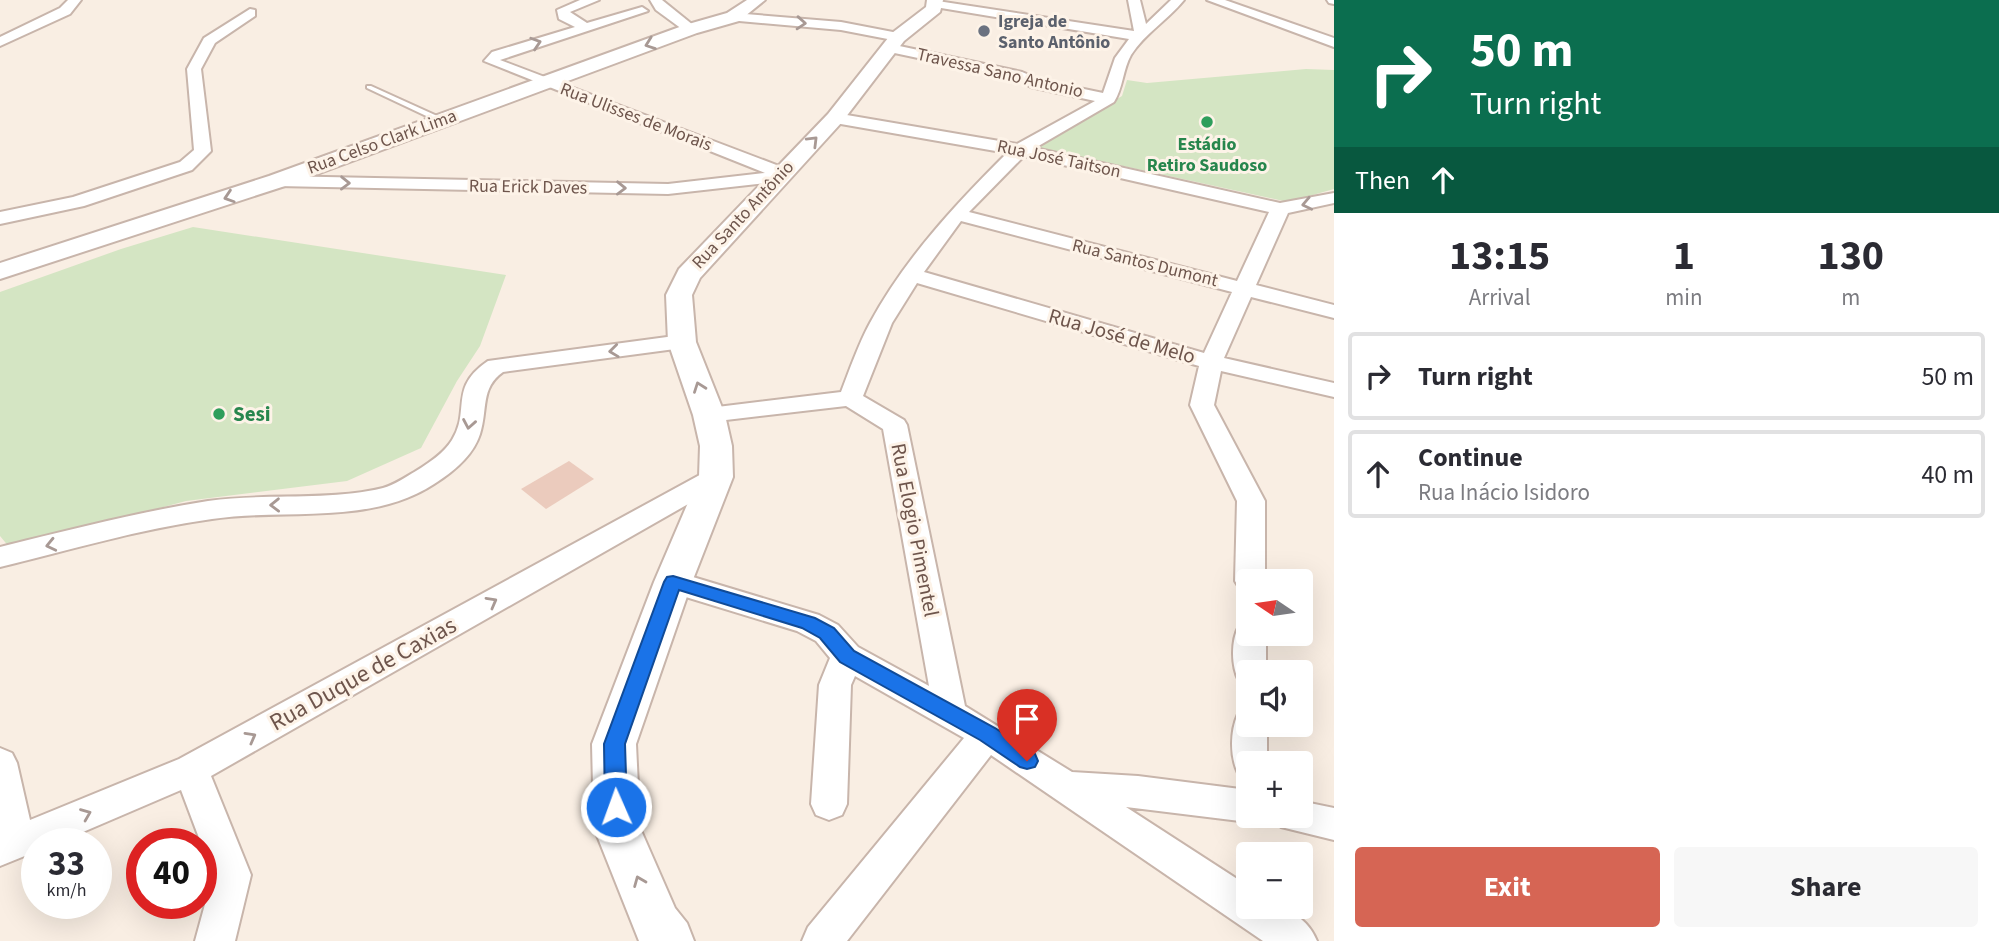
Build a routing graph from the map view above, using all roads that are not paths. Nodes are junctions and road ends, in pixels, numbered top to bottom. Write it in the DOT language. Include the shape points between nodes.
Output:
graph roads {
  1 [pos="75,0"];
  2 [pos="593,0"];
  3 [pos="618,0"];
  4 [pos="757,0"];
  5 [pos="1178,0"];
  6 [pos="1213,0"];
  7 [pos="1130,1"];
  8 [pos="935,2"];
  9 [pos="659,4"];
  10 [pos="642,11"];
  11 [pos="250,13"];
  12 [pos="733,18"];
  13 [pos="584,27"];
  14 [pos="691,29"];
  15 [pos="1140,33"];
  16 [pos="0,42"];
  17 [pos="894,43"];
  18 [pos="1334,43"];
  19 [pos="491,61"];
  20 [pos="546,83"];
  21 [pos="369,87"];
  22 [pos="1109,99"];
  23 [pos="835,118"];
  24 [pos="442,120"];
  25 [pos="1020,149"];
  26 [pos="779,175"];
  27 [pos="277,181"];
  28 [pos="1334,198"];
  29 [pos="1280,209"];
  30 [pos="956,214"];
  31 [pos="0,218"];
  32 [pos="0,271"];
  33 [pos="912,275"];
  34 [pos="1243,289"];
  35 [pos="1334,312"];
  36 [pos="682,342"];
  37 [pos="1211,362"];
  38 [pos="1334,390"];
  39 [pos="850,398"];
  40 [pos="709,415"];
  41 [pos="716,477"];
  42 [pos="0,557"];
  43 [pos="1250,569"];
  44 [pos="673,582"];
  45 [pos="847,656"];
  46 [pos="950,713"];
  47 [pos="987,734"];
  48 [pos="0,763"];
  49 [pos="191,770"];
  50 [pos="1067,787"];
  51 [pos="829,804"];
  52 [pos="1236,804"];
  53 [pos="1313,820"];
  54 [pos="1334,824"];
  55 [pos="8,846"];
  56 [pos="215,941"];
  57 [pos="669,941"];
  58 [pos="822,941"];
  59 [pos="1297,941"];
  1 -- 16 [label="street" via="65,11"];
  2 -- 13 [label="street" via="563,10 564,16"];
  3 -- 10 [label="street"];
  4 -- 12 [label="street, Rua Celso Clark Lima"];
  5 -- 15 [label="street"];
  6 -- 18 [label="street"];
  7 -- 15 [label="street"];
  8 -- 15 [label="street"];
  8 -- 17 [label="street, Rua Santo Antônio" via="934,9"];
  9 -- 10 [label="street"];
  9 -- 14 [label="street"];
  10 -- 13 [label="street"];
  11 -- 31 [label="street" via="209,41 194,69 203,151 186,166 77,202"];
  12 -- 14 [label="street, Rua Celso Clark Lima"];
  12 -- 17 [label="street, Travessa Sano Antonio, one-way" via="841,26"];
  19 -- 13 [label="street, one-way" via="497,55"];
  14 -- 20 [label="street, Rua Celso Clark Lima, one-way"];
  15 -- 22 [label="street" via="1122,58"];
  17 -- 22 [label="street, Travessa Sano Antonio" via="1022,76 1036,84"];
  17 -- 23 [label="street, Rua Santo Antônio"];
  19 -- 20 [label="street, Rua Ulisses de Morais"];
  20 -- 24 [label="street, Rua Celso Clark Lima"];
  20 -- 26 [label="street, Rua Ulisses de Morais"];
  21 -- 24 [label="lane"];
  22 -- 25 [label="street"];
  23 -- 25 [label="street, Rua José Taitson"];
  26 -- 23 [label="street, Rua Santo Antônio, one-way"];
  24 -- 27 [label="street, Rua Celso Clark Lima"];
  25 -- 29 [label="street, Rua José Taitson"];
  25 -- 30 [label="street"];
  27 -- 26 [label="street, Rua Erick Daves, one-way" via="668,189"];
  26 -- 36 [label="street, Rua Santo Antônio" via="688,275 678,295"];
  27 -- 32 [label="street, Rua Celso Clark Lima, one-way"];
  28 -- 29 [label="street, one-way"];
  29 -- 34 [label="street"];
  30 -- 33 [label="street"];
  30 -- 34 [label="street, Rua Santos Dumont"];
  33 -- 37 [label="street, Rua José de Melo"];
  33 -- 39 [label="street" via="881,323"];
  34 -- 35 [label="street, Rua Santos Dumont"];
  34 -- 37 [label="street"];
  40 -- 36 [label="street, Rua Santo Antônio, one-way"];
  36 -- 42 [label="street, one-way" via="496,366 481,374 476,384 467,437 454,455 392,495 341,504 241,506 158,519"];
  37 -- 38 [label="street, Rua José de Melo"];
  37 -- 43 [label="street" via="1202,405 1251,501"];
  39 -- 40 [label="street"];
  39 -- 46 [label="street, Rua Elogio Pimentel" via="895,425"];
  40 -- 41 [label="street, Rua Santo Antônio"];
  41 -- 44 [label="street"];
  49 -- 41 [label="street, Rua Duque de Caxias, one-way"];
  44 -- 45 [label="street" via="808,623 827,633"];
  57 -- 44 [label="street, one-way" via="657,925 617,828 614,744"];
  45 -- 46 [label="street"];
  45 -- 51 [label="street" via="835,685"];
  46 -- 47 [label="street"];
  47 -- 50 [label="street"];
  47 -- 58 [label="street"];
  48 -- 55 [label="street"];
  55 -- 49 [label="street, Rua Duque de Caxias, one-way"];
  49 -- 56 [label="street" via="232,875"];
  50 -- 52 [label="street"];
  50 -- 59 [label="street"];
  53 -- 54 [label="street"];
}
